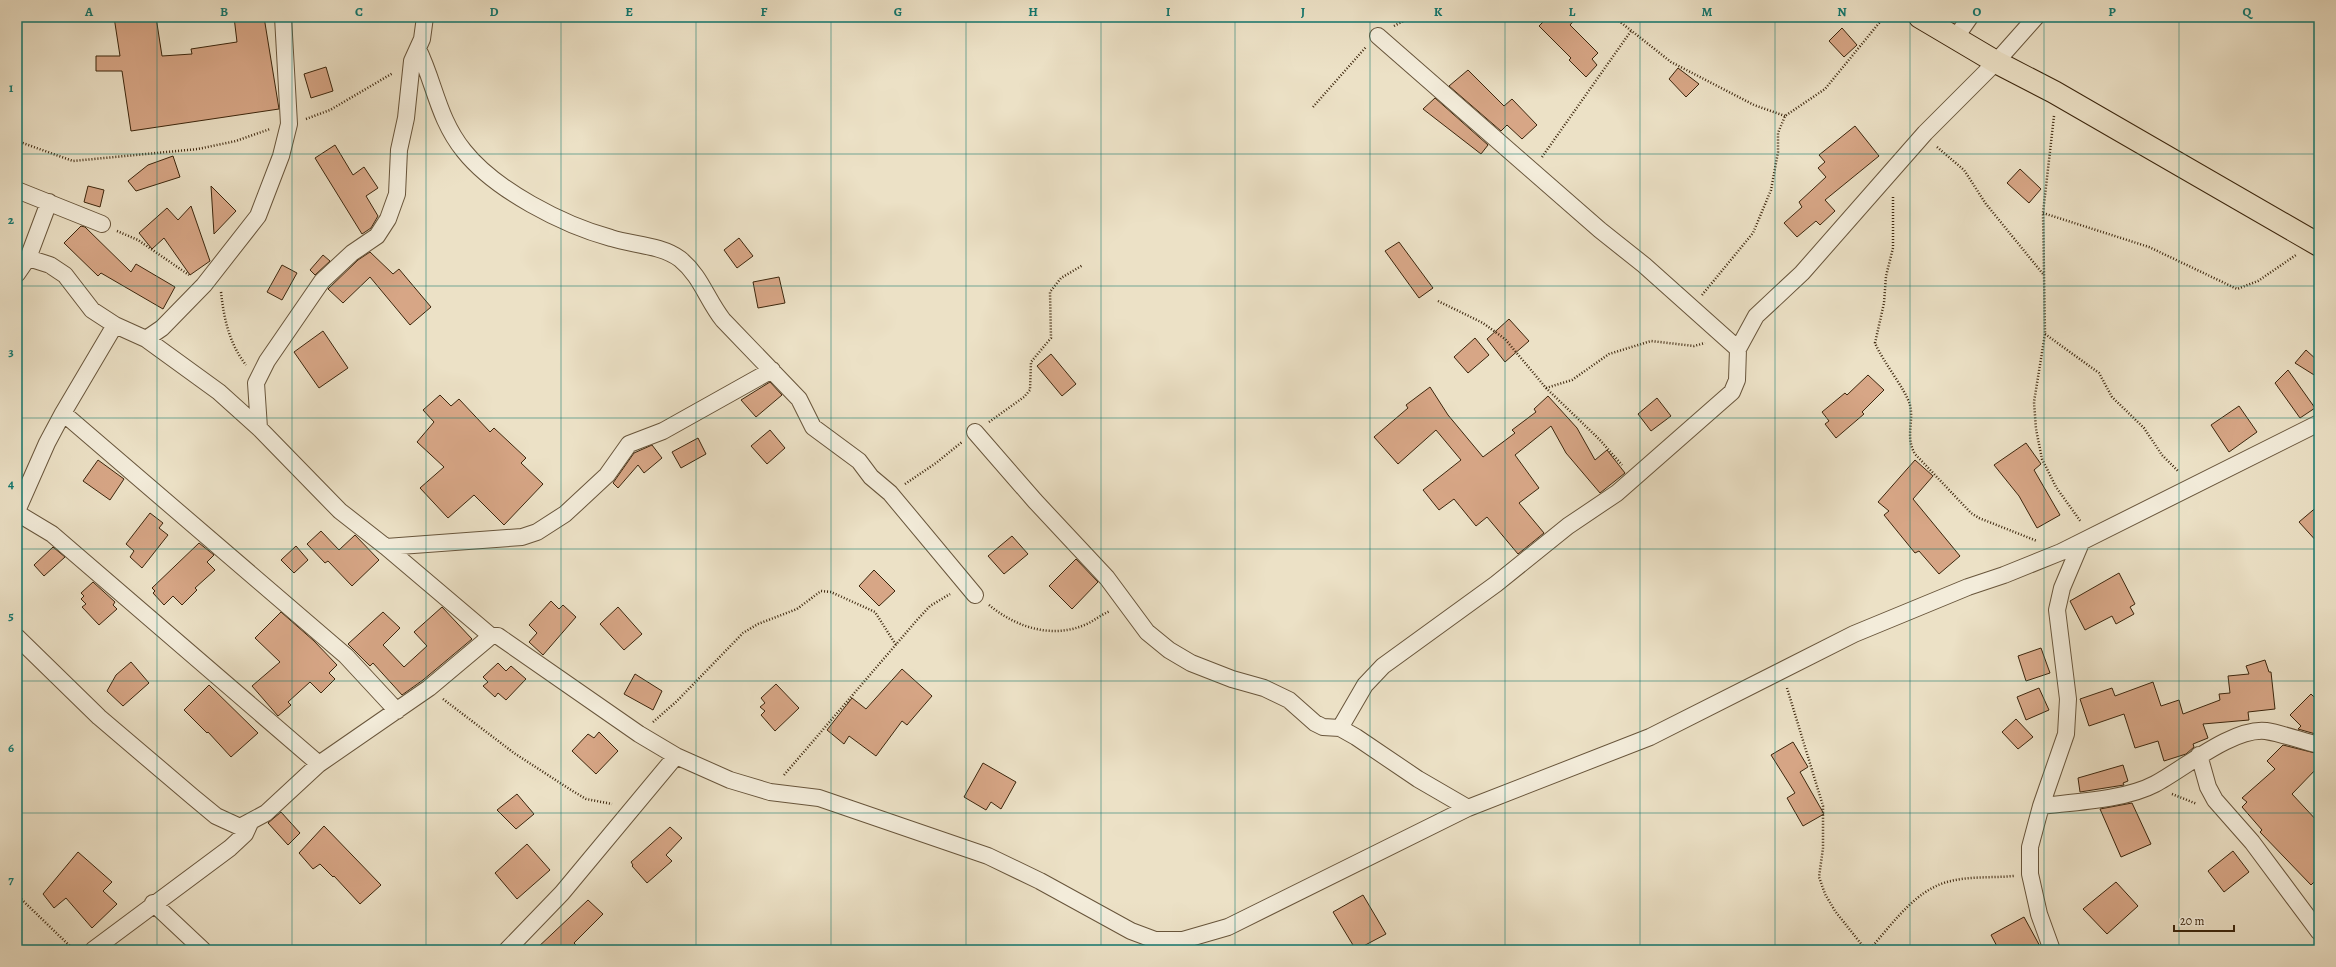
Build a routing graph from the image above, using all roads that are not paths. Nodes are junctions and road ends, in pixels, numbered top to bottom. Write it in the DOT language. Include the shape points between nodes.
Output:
graph roads {
  1 [pos="283,17"];
  2 [pos="425,17"];
  3 [pos="1920,17"];
  4 [pos="1970,17"];
  5 [pos="2036,17"];
  6 [pos="1378,36"];
  7 [pos="1956,37"];
  8 [pos="415,55"];
  9 [pos="1996,62"];
  10 [pos="17,190"];
  11 [pos="49,202"];
  12 [pos="102,224"];
  13 [pos="2317,244"];
  14 [pos="28,258"];
  15 [pos="17,273"];
  16 [pos="116,325"];
  17 [pos="146,339"];
  18 [pos="1738,349"];
  19 [pos="772,370"];
  20 [pos="63,413"];
  21 [pos="2319,423"];
  22 [pos="259,428"];
  23 [pos="975,432"];
  24 [pos="17,512"];
  25 [pos="2086,540"];
  26 [pos="386,546"];
  27 [pos="975,595"];
  28 [pos="17,636"];
  29 [pos="491,636"];
  30 [pos="397,711"];
  31 [pos="1340,728"];
  32 [pos="2319,745"];
  33 [pos="2199,755"];
  34 [pos="676,756"];
  35 [pos="319,764"];
  36 [pos="2041,806"];
  37 [pos="1468,808"];
  38 [pos="250,823"];
  39 [pos="153,903"];
  40 [pos="2319,932"];
  41 [pos="92,950"];
  42 [pos="203,950"];
  43 [pos="507,950"];
  44 [pos="2052,950"];
  1 -- 17 [label="street" via="290,124 281,156 258,216 204,286 162,328"];
  2 -- 8 [label="street" via="422,39"];
  3 -- 7 [label="main road"];
  4 -- 7 [label="street"];
  5 -- 9 [label="street"];
  6 -- 18 [label="street"];
  7 -- 9 [label="main road"];
  8 -- 19 [label="street" via="427,67 445,123 464,151 477,164 503,186 573,225 669,253 679,259 700,279 723,320"];
  8 -- 22 [label="street" via="399,150 396,194 388,219 377,236 352,253 322,281 267,361 256,383"];
  9 -- 13 [label="main road" via="2054,92"];
  9 -- 18 [label="street" via="1925,133 1802,273 1756,316"];
  10 -- 11 [label="street"];
  11 -- 12 [label="street"];
  11 -- 14 [label="street"];
  14 -- 15 [label="street"];
  14 -- 16 [label="street" via="50,265 65,275 92,310"];
  16 -- 17 [label="street"];
  16 -- 20 [label="street"];
  17 -- 22 [label="street" via="219,392"];
  18 -- 31 [label="street" via="1737,380 1732,392 1634,478 1383,666 1365,685"];
  19 -- 26 [label="street" via="663,431 629,444 607,475 591,491 565,514 537,532 522,537"];
  19 -- 27 [label="street" via="804,405 815,429 850,453 871,477 890,493"];
  20 -- 24 [label="street" via="47,442"];
  20 -- 30 [label="street" via="346,656"];
  21 -- 25 [label="street"];
  22 -- 26 [label="street" via="340,511"];
  23 -- 31 [label="street" via="1035,501 1108,578 1148,632 1191,663 1274,692 1289,700 1315,723 1323,727"];
  24 -- 35 [label="street" via="52,534"];
  25 -- 36 [label="street" via="2062,588 2057,610 2068,700 2066,734"];
  25 -- 37 [label="street" via="1854,634 1650,738"];
  26 -- 29 [label="street"];
  28 -- 38 [label="street" via="99,717 216,816 240,827"];
  29 -- 30 [label="street"];
  29 -- 34 [label="street" via="498,636 639,734"];
  30 -- 35 [label="street"];
  31 -- 37 [label="street" via="1428,786"];
  32 -- 33 [label="street" via="2265,731 2242,736"];
  33 -- 36 [label="street" via="2154,785 2110,798"];
  33 -- 40 [label="street" via="2208,787 2225,813 2252,842"];
  34 -- 37 [label="street" via="730,780 770,792 820,798 988,856 1040,880 1131,931 1155,940 1183,940 1228,927"];
  34 -- 43 [label="street" via="562,893"];
  35 -- 38 [label="street" via="266,813"];
  36 -- 44 [label="street" via="2030,847 2030,874 2039,914"];
  38 -- 39 [label="street" via="245,834 230,848"];
  39 -- 41 [label="street"];
  39 -- 42 [label="street"];
}
